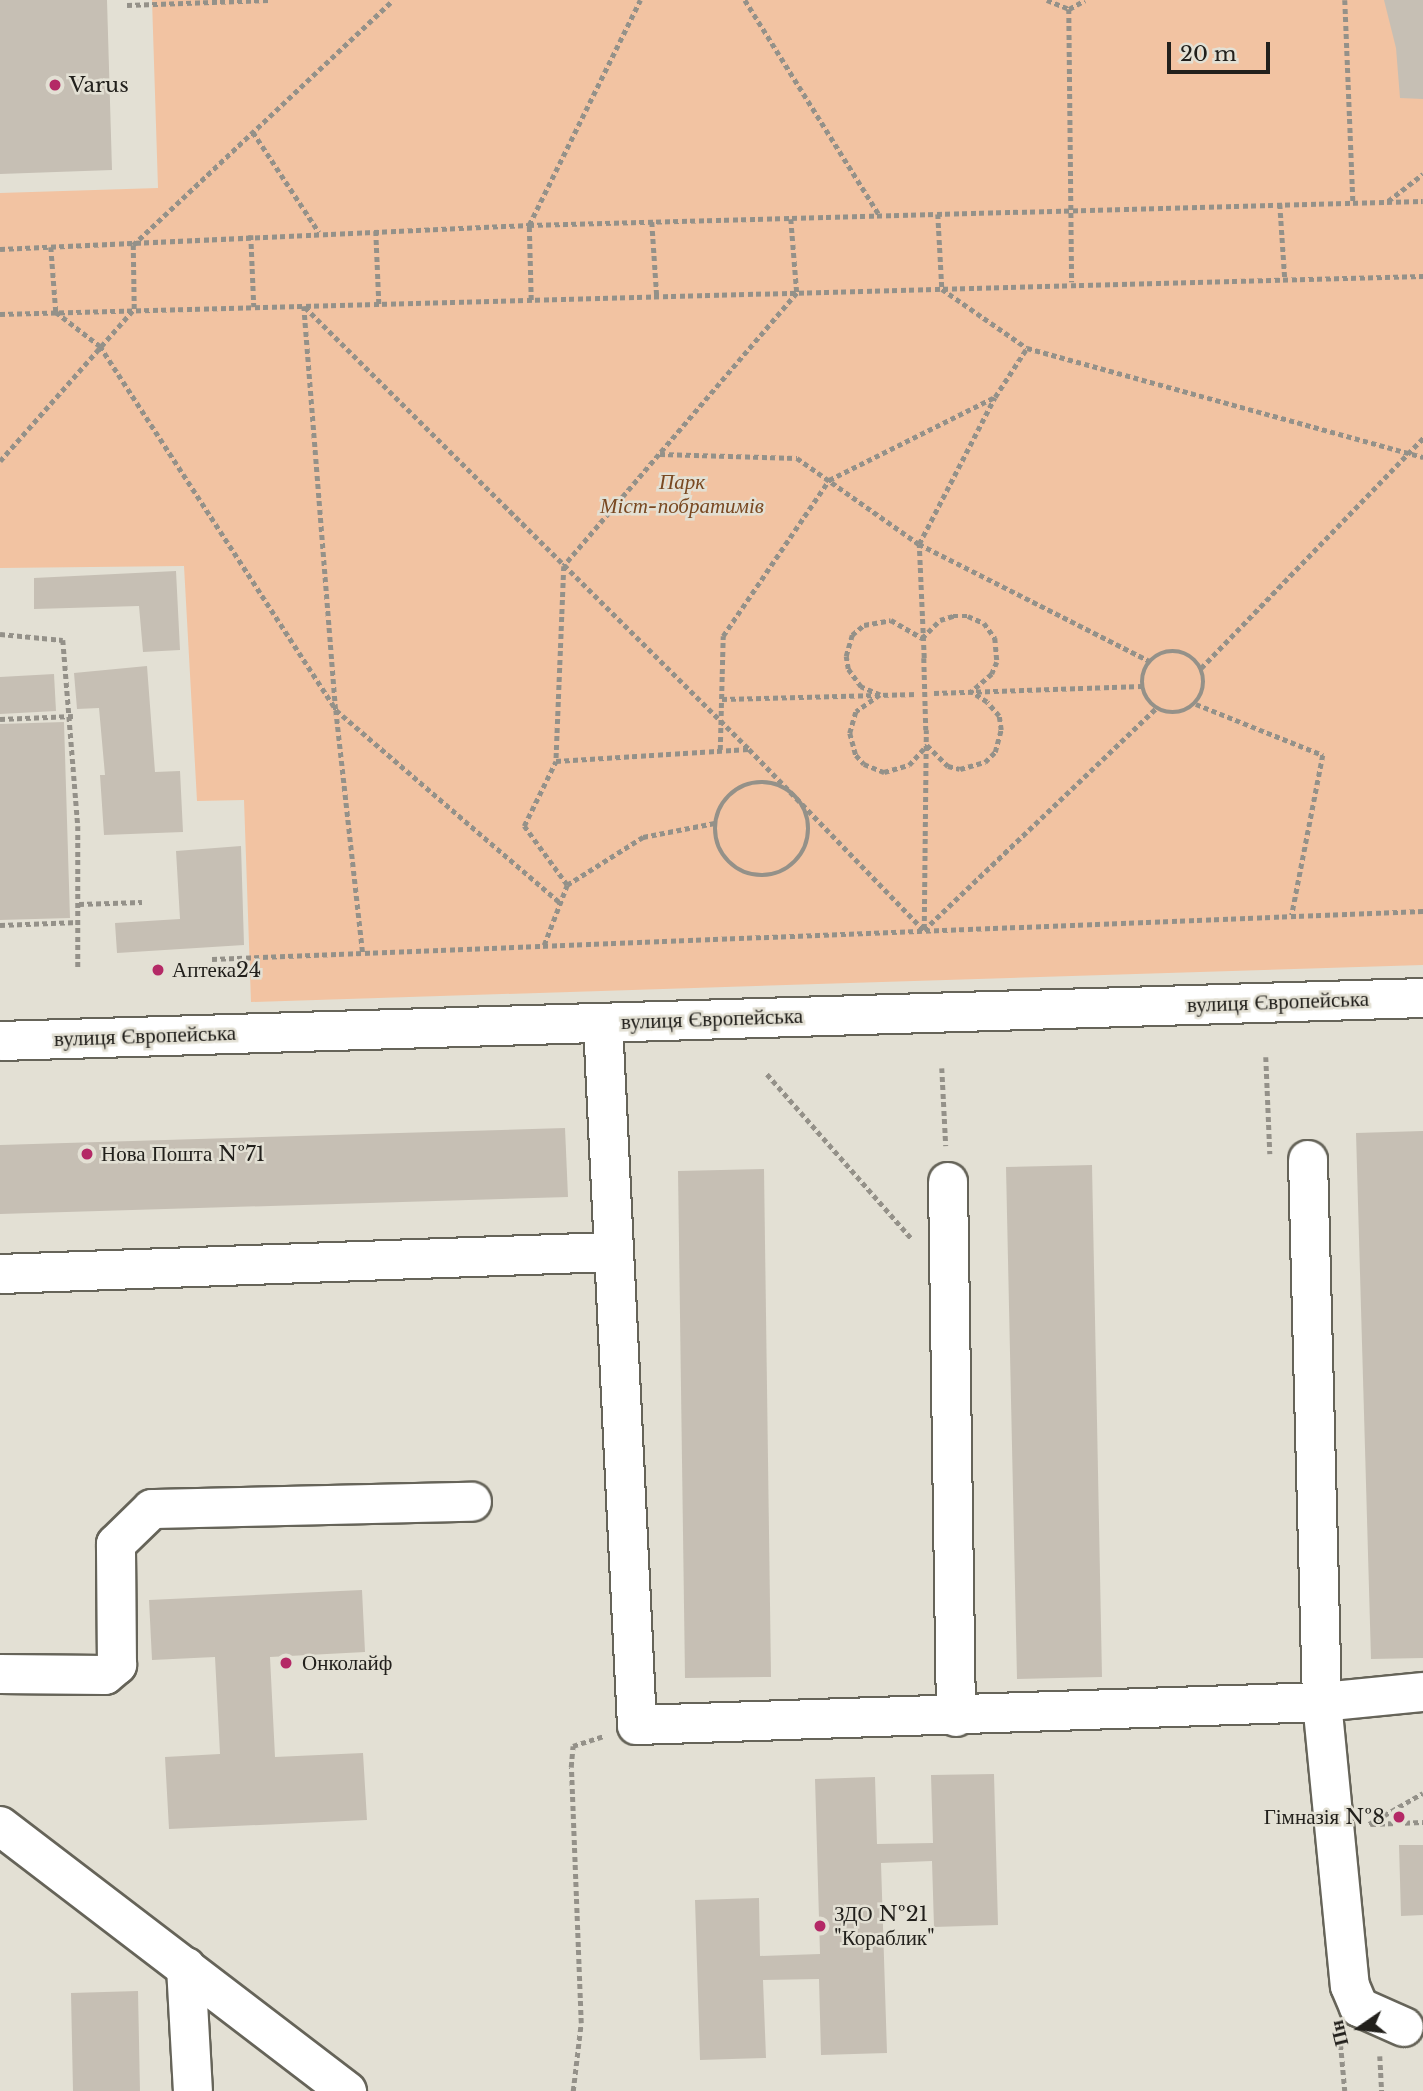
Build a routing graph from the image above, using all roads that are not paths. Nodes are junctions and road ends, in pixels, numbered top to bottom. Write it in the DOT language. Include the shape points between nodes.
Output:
graph roads {
  1 [pos="1423,998"];
  2 [pos="603,1023"];
  3 [pos="0,1041"];
  4 [pos="1308,1160"];
  5 [pos="948,1182"];
  6 [pos="611,1252"];
  7 [pos="0,1274"];
  8 [pos="472,1502"];
  9 [pos="0,1674"];
  10 [pos="1423,1692"];
  11 [pos="1322,1702"];
  12 [pos="956,1717"];
  13 [pos="0,1826"];
  14 [pos="186,1966"];
  15 [pos="1404,2027"];
  16 [pos="193,2091"];
  17 [pos="347,2091"];
  1 -- 2 [label="street, вулиця Європейська"];
  2 -- 3 [label="street, вулиця Європейська"];
  2 -- 6 [label="street"];
  4 -- 11 [label="street"];
  5 -- 12 [label="street"];
  6 -- 7 [label="street"];
  6 -- 12 [label="street" via="637,1725"];
  8 -- 9 [label="street" via="152,1509 116,1544 117,1665 106,1675"];
  10 -- 11 [label="street"];
  11 -- 12 [label="street"];
  11 -- 15 [label="street" via="1350,1825 1350,1986 1359,2007"];
  13 -- 14 [label="street"];
  14 -- 16 [label="street"];
  14 -- 17 [label="street"];
}
